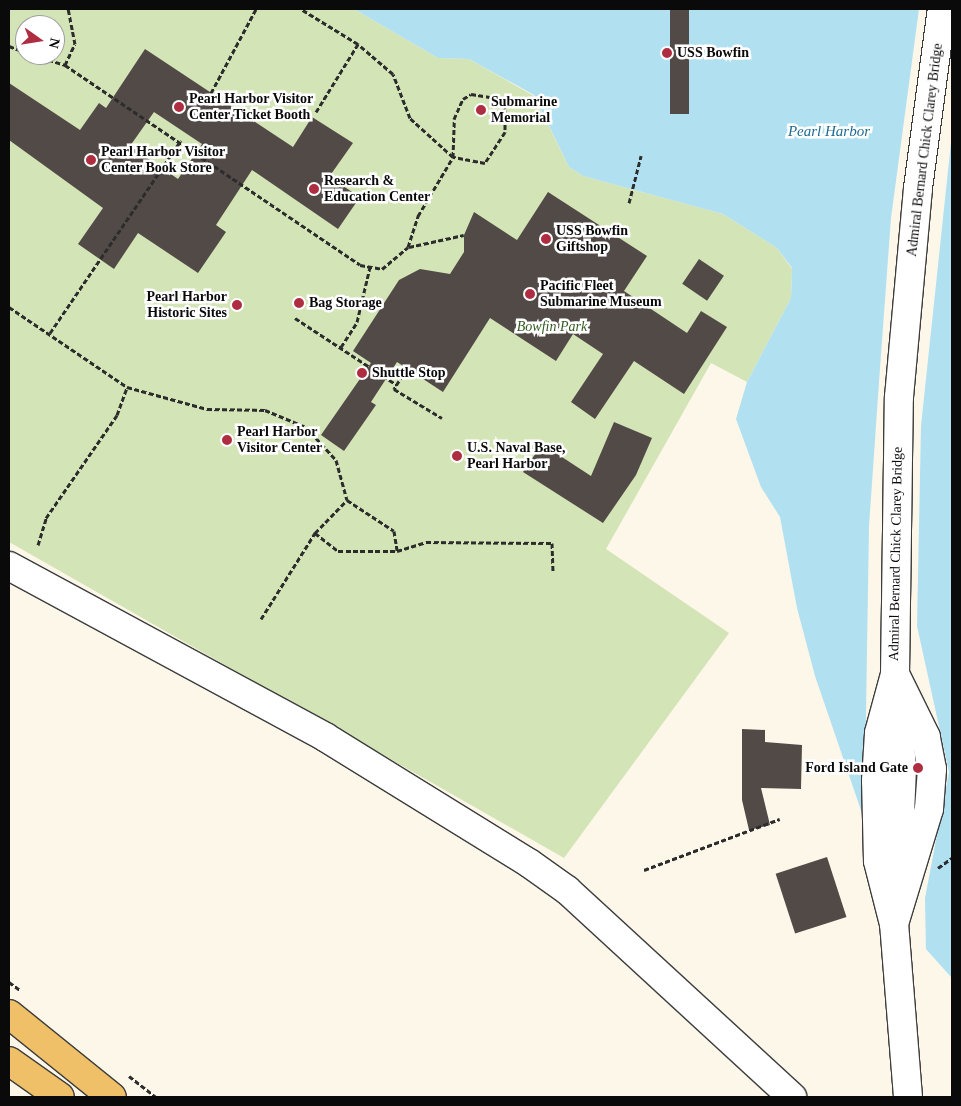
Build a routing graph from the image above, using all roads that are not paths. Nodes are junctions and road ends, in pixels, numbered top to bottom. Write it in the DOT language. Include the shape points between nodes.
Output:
graph roads {
  1 [pos="942,9"];
  2 [pos="9,566"];
  3 [pos="895,674"];
  4 [pos="894,924"];
  5 [pos="9,1014"];
  6 [pos="9,1061"];
  7 [pos="60,1097"];
  8 [pos="112,1097"];
  9 [pos="792,1097"];
  10 [pos="908,1097"];
  1 -- 3 [label="street, Admiral Bernard Chick Clarey Bridge" via="918,188 899,398"];
  2 -- 9 [label="street" via="326,736 529,863 567,890"];
  3 -- 4 [label="street, Admiral Bernard Chick Clarey Bridge" via="879,732 876,781 878,861"];
  3 -- 4 [label="street" via="926,737 932,769 929,810"];
  4 -- 10 [label="street, Admiral Bernard Chick Clarey Bridge"];
  5 -- 8 [label="main road"];
  6 -- 7 [label="main road"];
}
